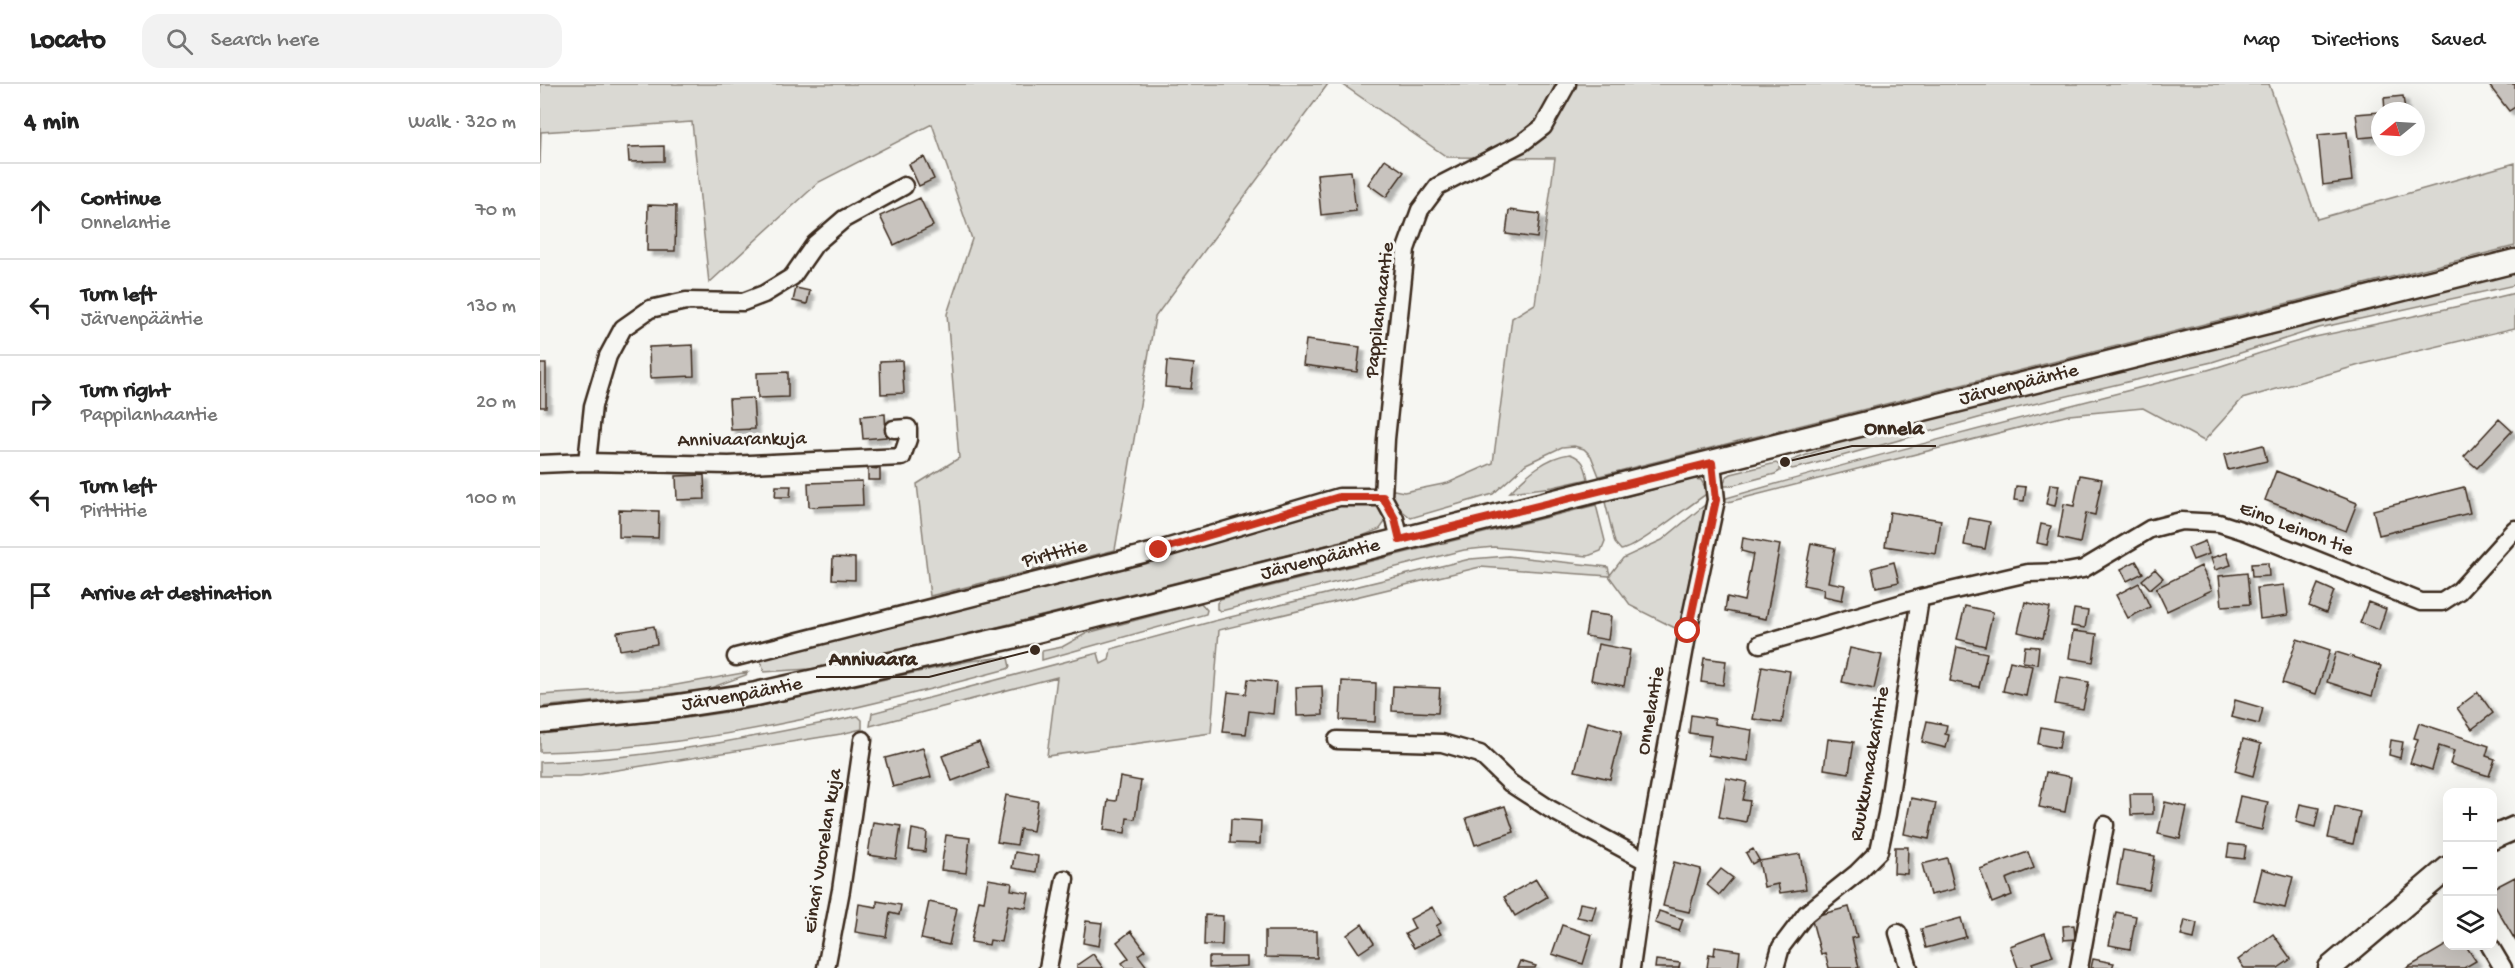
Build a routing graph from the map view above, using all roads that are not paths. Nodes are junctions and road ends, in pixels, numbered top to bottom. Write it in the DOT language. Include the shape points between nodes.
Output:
graph roads {
  1 [pos="1567,84"];
  2 [pos="904,186"];
  3 [pos="2515,261"];
  4 [pos="894,429"];
  5 [pos="587,462"];
  6 [pos="1712,463"];
  7 [pos="540,464"];
  8 [pos="1383,497"];
  9 [pos="2515,529"];
  10 [pos="1400,540"];
  11 [pos="1920,598"];
  12 [pos="1760,644"];
  13 [pos="736,657"];
  14 [pos="540,721"];
  15 [pos="863,740"];
  16 [pos="1337,740"];
  17 [pos="2105,825"];
  18 [pos="2515,828"];
  19 [pos="2497,836"];
  20 [pos="1646,861"];
  21 [pos="2443,873"];
  22 [pos="1065,879"];
  23 [pos="1898,933"];
  24 [pos="2493,950"];
  25 [pos="826,968"];
  26 [pos="1048,968"];
  27 [pos="1631,968"];
  28 [pos="1775,968"];
  29 [pos="1909,968"];
  30 [pos="2079,968"];
  31 [pos="2330,968"];
  32 [pos="2503,968"];
  1 -- 8 [label="street, Pappilanhaantie" via="1543,127 1522,143 1438,186 1420,210 1406,249"];
  2 -- 5 [label="street" via="844,219 815,244 792,277 764,294 742,302 686,301 650,309 623,328 608,356 593,406"];
  3 -- 6 [label="main road, Järvenpääntie"];
  4 -- 5 [label="street, Annivaarankuja" via="908,428 902,457 729,465"];
  5 -- 7 [label="street, Annivaarankuja"];
  6 -- 10 [label="main road, Järvenpääntie"];
  6 -- 20 [label="street, Onnelantie" via="1716,500"];
  8 -- 10 [label="street, Pappilanhaantie" via="1395,519"];
  8 -- 13 [label="street, Pirttitie" via="1339,497 1159,550"];
  9 -- 11 [label="street, Eino Leinon tie" via="2459,591 2442,602 2421,602 2247,532 2219,524 2181,521 2150,529 2083,569 2028,573"];
  10 -- 14 [label="main road, Järvenpääntie" via="1151,604 827,680 665,708"];
  11 -- 12 [label="street, Eino Leinon tie"];
  11 -- 28 [label="street, Ruukkumaakarintie" via="1879,851 1806,914 1781,947"];
  15 -- 25 [label="street, Einari Vuorelan kuja"];
  16 -- 20 [label="street" via="1442,743 1480,754 1520,790"];
  17 -- 30 [label="street"];
  18 -- 19 [label="main road"];
  20 -- 27 [label="street, Onnelantie"];
  21 -- 31 [label="main road"];
  22 -- 26 [label="street"];
  23 -- 29 [label="street"];
  24 -- 32 [label="street"];
}
